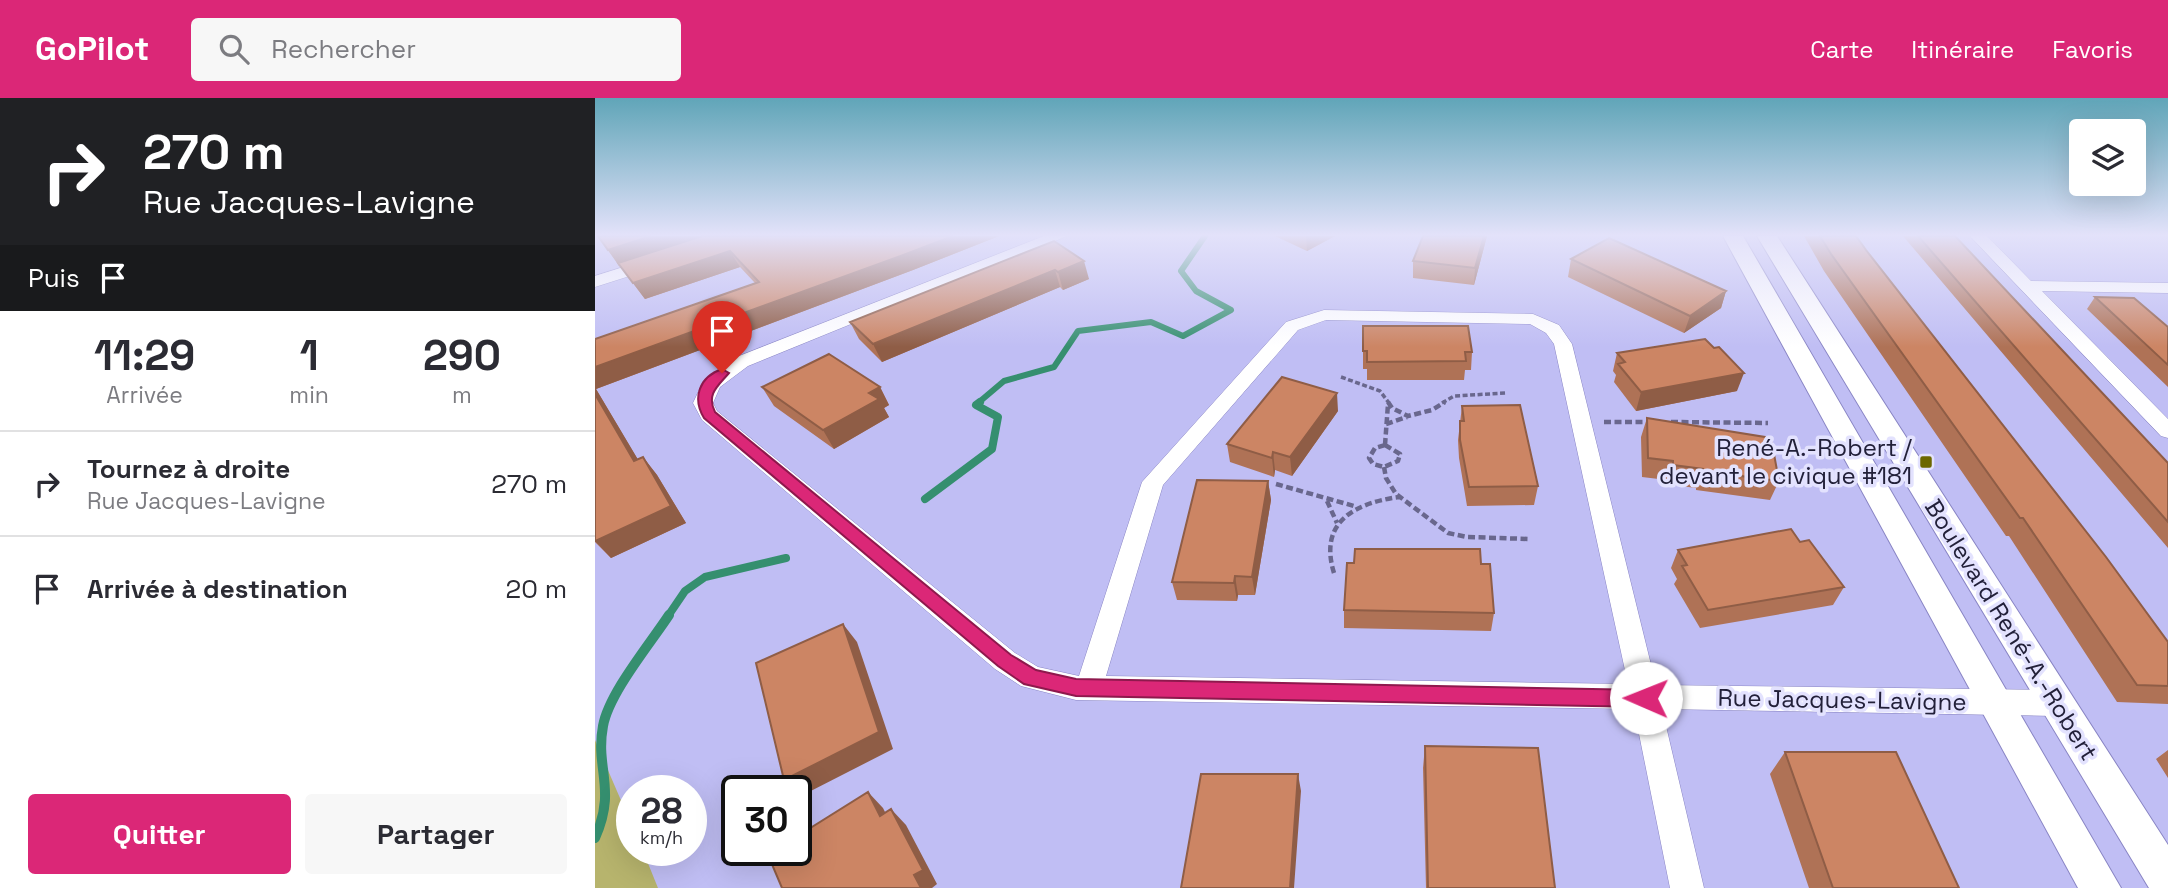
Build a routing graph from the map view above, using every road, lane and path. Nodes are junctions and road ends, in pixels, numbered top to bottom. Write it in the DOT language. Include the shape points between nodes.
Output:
graph roads {
  1 [pos="623,273"];
  2 [pos="966,273"];
  3 [pos="1754,273"];
  4 [pos="1790,273"];
  5 [pos="2013,273"];
  6 [pos="595,282"];
  7 [pos="2026,286"];
  8 [pos="2168,288"];
  9 [pos="1341,377"];
  10 [pos="1506,393"];
  11 [pos="1388,402"];
  12 [pos="1408,416"];
  13 [pos="1581,421"];
  14 [pos="1768,423"];
  15 [pos="1387,424"];
  16 [pos="2168,431"];
  17 [pos="1385,445"];
  18 [pos="1384,467"];
  19 [pos="1276,484"];
  20 [pos="1400,497"];
  21 [pos="1327,500"];
  22 [pos="1355,507"];
  23 [pos="1337,523"];
  24 [pos="1529,539"];
  25 [pos="1334,573"];
  26 [pos="1089,688"];
  27 [pos="1646,698"];
  28 [pos="1995,702"];
  29 [pos="2056,703"];
  30 [pos="2168,882"];
  31 [pos="1687,888"];
  32 [pos="2100,888"];
  1 -- 6 [label="street"];
  2 -- 26 [label="street, Rue Jacques-Lavigne" via="741,362 711,384 703,403 709,415 1005,661 1039,680"];
  3 -- 28 [label="street, Boulevard René-A.-Robert"];
  4 -- 29 [label="street, Boulevard René-A.-Robert"];
  5 -- 7 [label="street"];
  7 -- 8 [label="street"];
  7 -- 16 [label="street"];
  9 -- 11 [label="path" via="1380,391"];
  10 -- 12 [label="path" via="1454,396 1432,410"];
  11 -- 12 [label="path"];
  11 -- 15 [label="path"];
  12 -- 15 [label="path"];
  13 -- 14 [label="path"];
  13 -- 26 [label="street" via="1560,337 1539,321 1333,315 1297,323 1153,482"];
  13 -- 27 [label="street"];
  15 -- 17 [label="path"];
  17 -- 18 [label="path" via="1375,448 1370,458"];
  17 -- 18 [label="path" via="1400,454 1398,461"];
  18 -- 20 [label="path"];
  19 -- 21 [label="path"];
  20 -- 22 [label="path"];
  20 -- 24 [label="path" via="1448,533"];
  21 -- 22 [label="path"];
  21 -- 23 [label="path"];
  22 -- 23 [label="path"];
  23 -- 25 [label="path" via="1329,556"];
  26 -- 27 [label="street, Rue Jacques-Lavigne"];
  27 -- 28 [label="street, Rue Jacques-Lavigne"];
  27 -- 31 [label="street"];
  28 -- 29 [label="street, Rue Jacques-Lavigne"];
  28 -- 32 [label="street, Boulevard René-A.-Robert"];
  29 -- 30 [label="street, Boulevard René-A.-Robert"];
}
